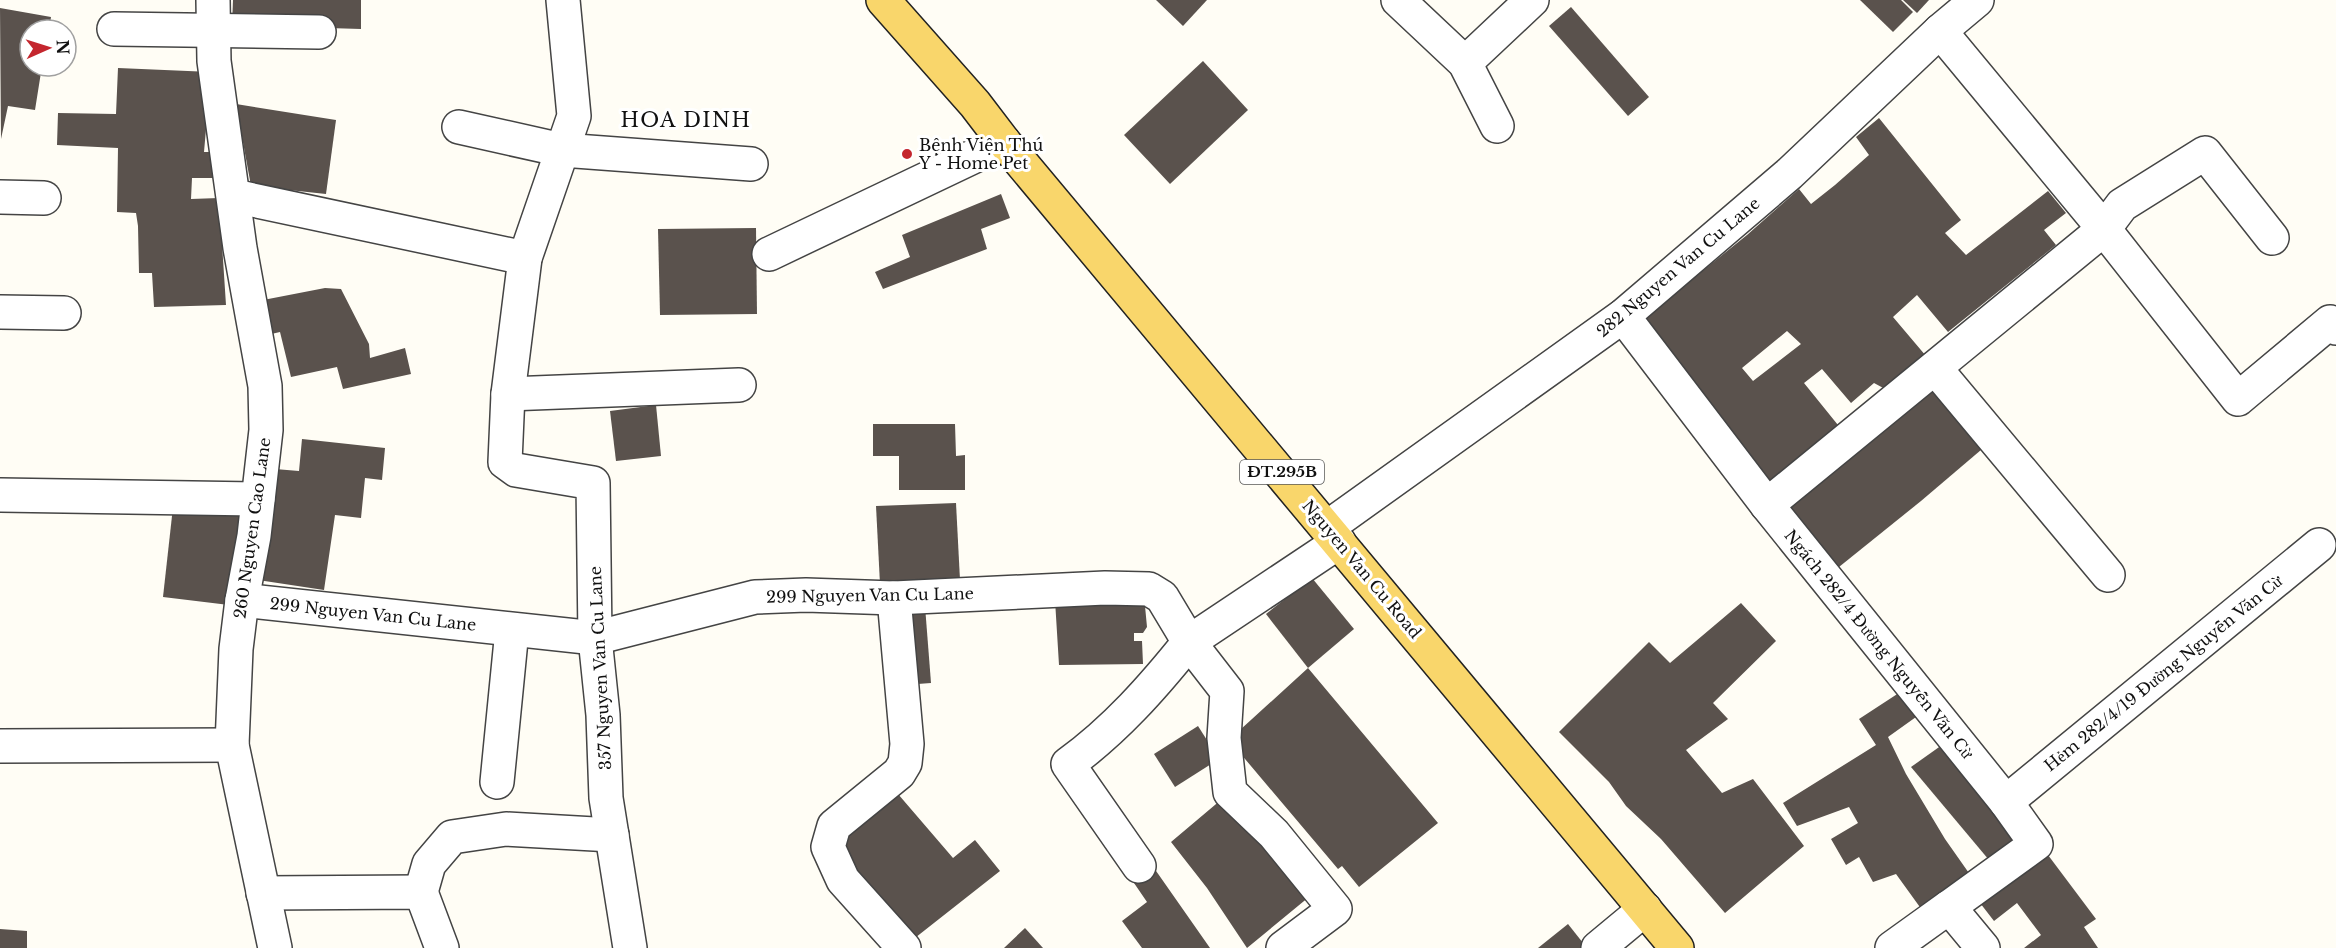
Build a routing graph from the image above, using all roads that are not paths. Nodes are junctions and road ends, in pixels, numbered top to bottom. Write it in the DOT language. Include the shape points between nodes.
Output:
graph roads {
  1 [pos="563,0"];
  2 [pos="1398,0"];
  3 [pos="1532,0"];
  4 [pos="1977,0"];
  5 [pos="894,5"];
  6 [pos="214,15"];
  7 [pos="114,29"];
  8 [pos="319,32"];
  9 [pos="1940,32"];
  10 [pos="1465,63"];
  11 [pos="1497,126"];
  12 [pos="459,127"];
  13 [pos="1004,142"];
  14 [pos="562,150"];
  15 [pos="751,164"];
  16 [pos="0,196"];
  17 [pos="234,196"];
  18 [pos="44,198"];
  19 [pos="2104,229"];
  20 [pos="2272,238"];
  21 [pos="770,254"];
  22 [pos="525,258"];
  23 [pos="0,312"];
  24 [pos="64,313"];
  25 [pos="1623,316"];
  26 [pos="2336,328"];
  27 [pos="1935,368"];
  28 [pos="740,386"];
  29 [pos="508,394"];
  30 [pos="0,495"];
  31 [pos="258,499"];
  32 [pos="1767,505"];
  33 [pos="1334,535"];
  34 [pos="2319,545"];
  35 [pos="2108,575"];
  36 [pos="894,598"];
  37 [pos="242,600"];
  38 [pos="512,630"];
  39 [pos="595,639"];
  40 [pos="1189,642"];
  41 [pos="232,745"];
  42 [pos="0,746"];
  43 [pos="497,782"];
  44 [pos="2006,802"];
  45 [pos="612,835"];
  46 [pos="1139,866"];
  47 [pos="421,892"];
  48 [pos="263,893"];
  49 [pos="1949,907"];
  50 [pos="1645,909"];
  51 [pos="275,948"];
  52 [pos="442,948"];
  53 [pos="630,948"];
  54 [pos="904,948"];
  55 [pos="1283,948"];
  56 [pos="1598,948"];
  57 [pos="1677,948"];
  58 [pos="1892,948"];
  59 [pos="1983,948"];
  1 -- 14 [label="street, 357 Nguyen Van Cu Lane" via="574,116"];
  2 -- 10 [label="street"];
  3 -- 10 [label="street"];
  4 -- 9 [label="street, 282 Nguyen Van Cu Lane"];
  5 -- 13 [label="main road, Nguyen Van Cu Road / ĐT.295B"];
  6 -- 7 [label="street"];
  6 -- 8 [label="street"];
  6 -- 17 [label="street, 260 Nguyen Cao Lane" via="214,62"];
  9 -- 19 [label="street"];
  9 -- 25 [label="street, 282 Nguyen Van Cu Lane" via="1789,174"];
  10 -- 11 [label="street"];
  12 -- 14 [label="street"];
  13 -- 21 [label="street"];
  13 -- 33 [label="main road, Nguyen Van Cu Road / ĐT.295B"];
  14 -- 15 [label="street"];
  14 -- 22 [label="street, 357 Nguyen Van Cu Lane"];
  16 -- 18 [label="street"];
  17 -- 22 [label="street"];
  17 -- 31 [label="street, 260 Nguyen Cao Lane" via="265,386 266,430"];
  19 -- 20 [label="street" via="2122,205 2205,153"];
  19 -- 26 [label="street" via="2238,399 2330,322"];
  19 -- 27 [label="street"];
  22 -- 29 [label="street, 357 Nguyen Van Cu Lane"];
  23 -- 24 [label="street"];
  25 -- 32 [label="street, Ngách 282/4 Đường Nguyễn Văn Cừ"];
  25 -- 33 [label="street, 282 Nguyen Van Cu Lane"];
  27 -- 32 [label="street"];
  27 -- 35 [label="street"];
  28 -- 29 [label="street"];
  29 -- 39 [label="street, 357 Nguyen Van Cu Lane" via="504,462 516,470 593,483"];
  30 -- 31 [label="street"];
  31 -- 37 [label="street, 260 Nguyen Cao Lane"];
  32 -- 44 [label="street, Ngách 282/4 Đường Nguyễn Văn Cừ"];
  33 -- 40 [label="street"];
  33 -- 50 [label="main road, Nguyen Van Cu Road / ĐT.295B"];
  34 -- 44 [label="street, Hẻm 282/4/19 Đường Nguyễn Văn Cừ"];
  36 -- 39 [label="street, 299 Nguyen Van Cu Lane" via="755,597"];
  36 -- 40 [label="street, 299 Nguyen Van Cu Lane" via="1149,589 1162,597"];
  36 -- 54 [label="street" via="907,744 905,763 899,773 834,826 828,847 843,880"];
  37 -- 38 [label="street, 299 Nguyen Van Cu Lane"];
  37 -- 41 [label="street, 260 Nguyen Cao Lane"];
  38 -- 39 [label="street, 299 Nguyen Van Cu Lane"];
  38 -- 43 [label="street"];
  39 -- 45 [label="street, 357 Nguyen Van Cu Lane"];
  40 -- 46 [label="street" via="1152,688 1068,764"];
  40 -- 55 [label="street, 299 Nguyen Van Cu Lane" via="1227,691 1224,738 1230,792 1274,834 1335,909"];
  41 -- 42 [label="street"];
  41 -- 48 [label="street, 260 Nguyen Cao Lane"];
  44 -- 49 [label="street, Ngách 282/4 Đường Nguyễn Văn Cừ" via="2036,844"];
  45 -- 47 [label="street" via="506,829 452,837 429,864"];
  45 -- 53 [label="street, 357 Nguyen Van Cu Lane"];
  47 -- 48 [label="street"];
  47 -- 52 [label="street"];
  48 -- 51 [label="street, 260 Nguyen Cao Lane"];
  49 -- 58 [label="street"];
  49 -- 59 [label="street"];
  50 -- 56 [label="street"];
  50 -- 57 [label="main road, Nguyen Van Cu Road / ĐT.295B"];
}
